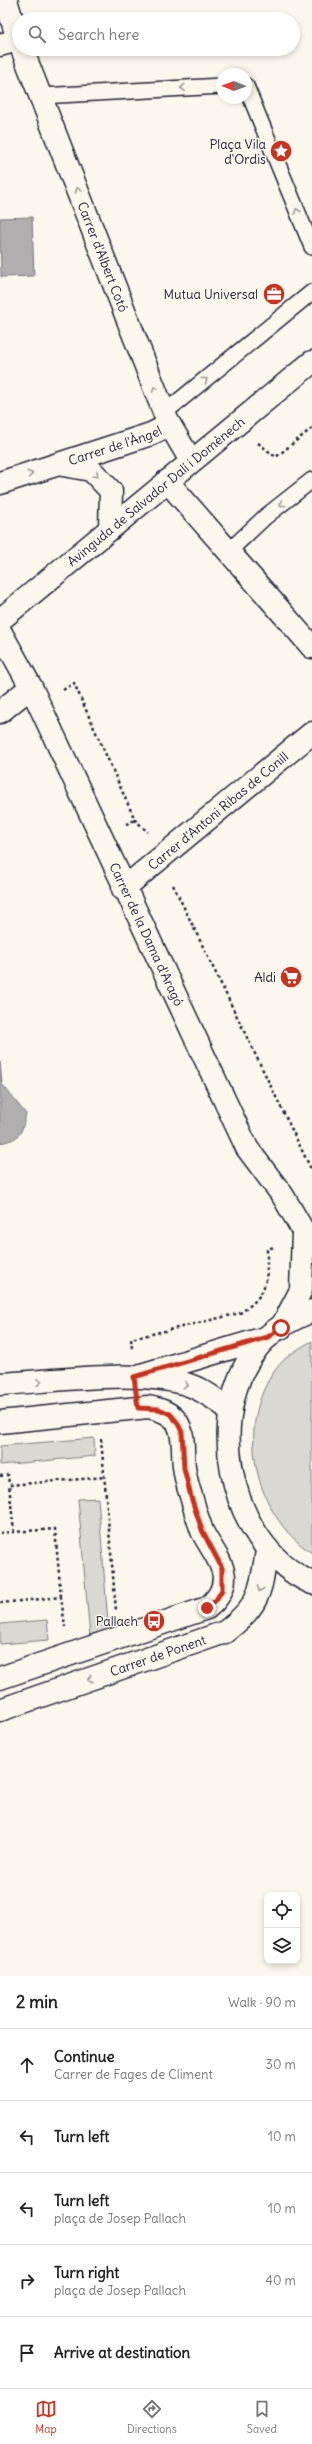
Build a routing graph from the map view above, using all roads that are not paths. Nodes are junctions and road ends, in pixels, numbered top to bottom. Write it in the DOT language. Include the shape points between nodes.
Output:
graph roads {
  1 [pos="6,0"];
  2 [pos="12,29"];
  3 [pos="21,56"];
  4 [pos="216,86"];
  5 [pos="41,96"];
  6 [pos="252,101"];
  7 [pos="312,248"];
  8 [pos="312,292"];
  9 [pos="312,362"];
  10 [pos="167,419"];
  11 [pos="191,461"];
  12 [pos="60,464"];
  13 [pos="312,480"];
  14 [pos="167,481"];
  15 [pos="0,483"];
  16 [pos="110,528"];
  17 [pos="229,550"];
  18 [pos="0,620"];
  19 [pos="0,631"];
  20 [pos="312,647"];
  21 [pos="30,687"];
  22 [pos="0,712"];
  23 [pos="312,733"];
  24 [pos="123,889"];
  25 [pos="307,1239"];
  26 [pos="312,1312"];
  27 [pos="274,1332"];
  28 [pos="134,1377"];
  29 [pos="0,1384"];
  30 [pos="231,1410"];
  31 [pos="0,1422"];
  32 [pos="267,1551"];
  33 [pos="312,1583"];
  34 [pos="0,1678"];
  35 [pos="0,1710"];
  1 -- 2 [label="street, Carrer d'Albert Cotó"];
  3 -- 5 [label="street, Carrer d'Albert Cotó"];
  4 -- 5 [label="lane, one-way"];
  10 -- 5 [label="street, Carrer d'Albert Cotó, one-way"];
  7 -- 6 [label="lane, one-way"];
  10 -- 8 [label="lane, one-way"];
  9 -- 11 [label="street, Avinguda de Salvador Dalí i Domènech"];
  10 -- 11 [label="street, Carrer d'Albert Cotó"];
  10 -- 12 [label="street, Carrer de l'Àngel" via="151,434"];
  11 -- 14 [label="street, Avinguda de Salvador Dalí i Domènech"];
  15 -- 12 [label="street, Carrer de l'Àngel, one-way"];
  12 -- 16 [label="street, Carrer de l'Àngel, one-way" via="91,470 111,491"];
  13 -- 17 [label="lane, one-way" via="265,517"];
  14 -- 16 [label="street, Avinguda de Salvador Dalí i Domènech"];
  14 -- 17 [label="street"];
  16 -- 18 [label="street, Avinguda de Salvador Dalí i Domènech"];
  17 -- 20 [label="street"];
  19 -- 21 [label="street, Carrer de la Dama d'Aragó"];
  21 -- 22 [label="street"];
  21 -- 24 [label="street, Carrer de la Dama d'Aragó"];
  23 -- 24 [label="street, Carrer d'Antoni Ribas de Conill"];
  24 -- 25 [label="street, Carrer de la Dama d'Aragó" via="247,1148 283,1196"];
  25 -- 27 [label="street" via="301,1290"];
  26 -- 27 [label="street"];
  27 -- 28 [label="street"];
  27 -- 30 [label="street" via="238,1382"];
  29 -- 28 [label="street, one-way"];
  28 -- 30 [label="street, one-way" via="185,1384 202,1390"];
  30 -- 32 [label="street" via="228,1442 237,1493 249,1523"];
  31 -- 34 [label="street" via="148,1407 170,1414 182,1432 184,1468 191,1497 202,1530 222,1568 224,1579 219,1595 207,1608"];
  32 -- 33 [label="street"];
  32 -- 35 [label="street, Carrer de Ponent, one-way" via="262,1585 255,1602 247,1615 225,1632"];
}
